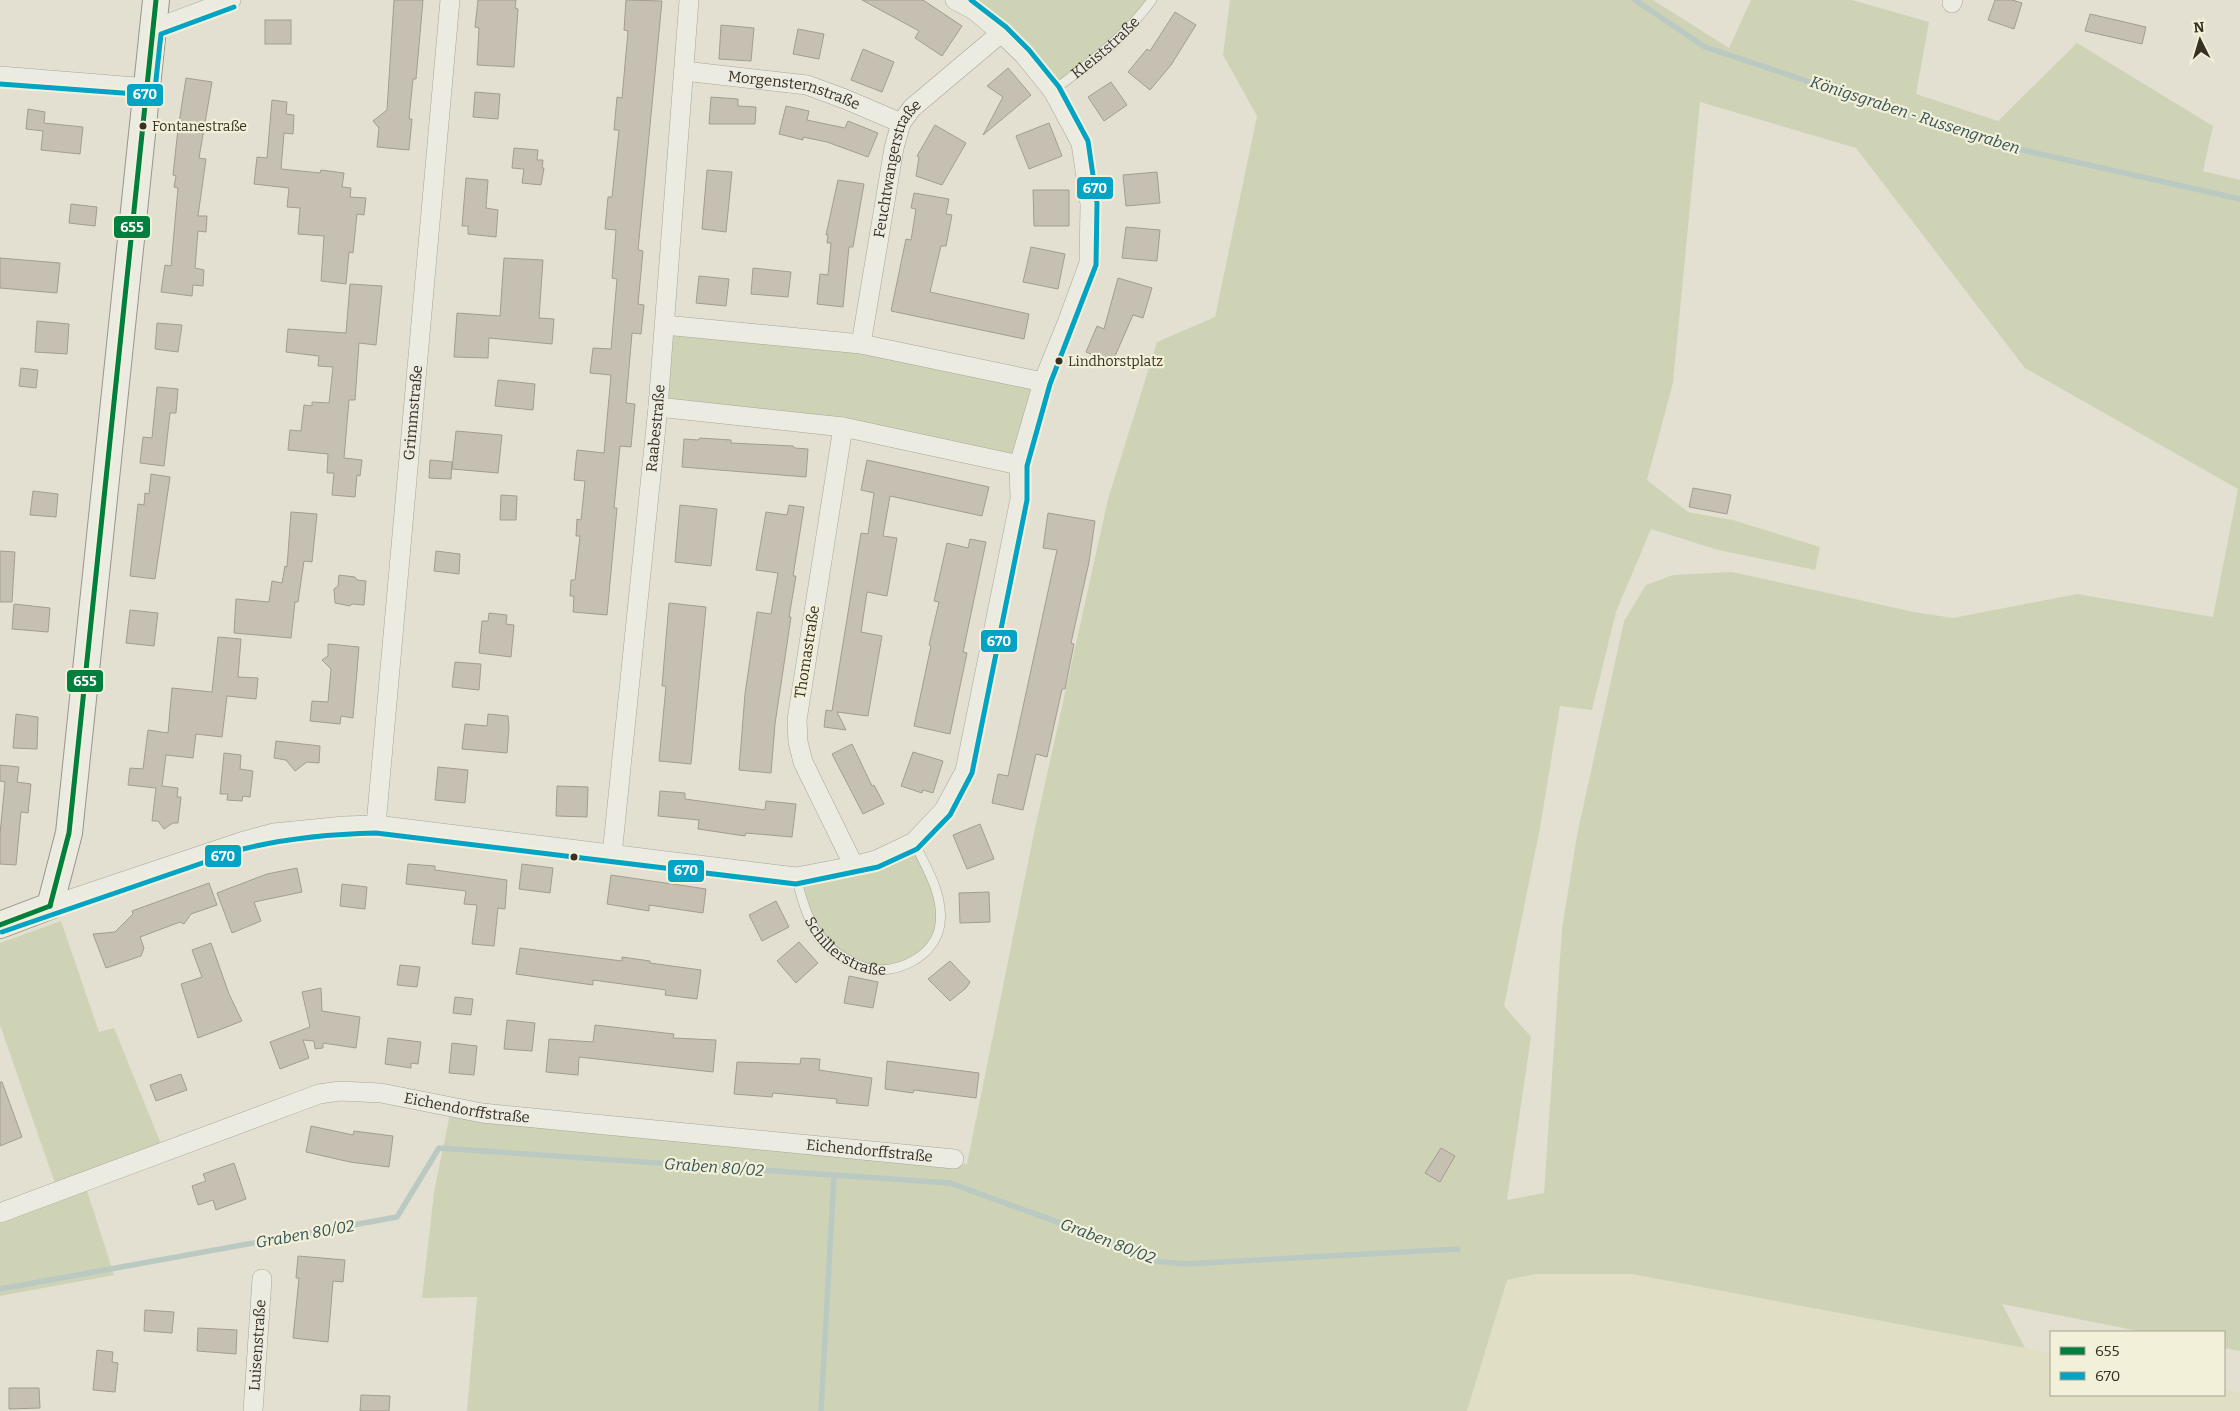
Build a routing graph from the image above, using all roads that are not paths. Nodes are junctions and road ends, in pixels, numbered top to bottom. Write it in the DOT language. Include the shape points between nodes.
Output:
graph roads {
  1 [pos="156,0"];
  2 [pos="231,0"];
  3 [pos="450,0"];
  4 [pos="689,0"];
  5 [pos="1152,0"];
  6 [pos="958,1"];
  7 [pos="154,29"];
  8 [pos="1001,33"];
  9 [pos="684,72"];
  10 [pos="0,76"];
  11 [pos="148,88"];
  12 [pos="1053,91"];
  13 [pos="901,123"];
  14 [pos="665,326"];
  15 [pos="861,344"];
  16 [pos="1043,382"];
  17 [pos="658,407"];
  18 [pos="843,427"];
  19 [pos="1020,465"];
  20 [pos="376,825"];
  21 [pos="914,842"];
  22 [pos="612,855"];
  23 [pos="854,866"];
  24 [pos="796,877"];
  25 [pos="50,906"];
  26 [pos="0,925"];
  27 [pos="954,1159"];
  28 [pos="0,1212"];
  29 [pos="262,1279"];
  30 [pos="253,1411"];
  1 -- 7 [label="street"];
  2 -- 7 [label="street"];
  3 -- 20 [label="street, Grimmstraße"];
  4 -- 9 [label="street, Raabestraße"];
  5 -- 12 [label="lane, Kleiststraße" via="1113,45"];
  6 -- 8 [label="street"];
  7 -- 11 [label="street"];
  8 -- 12 [label="street"];
  8 -- 13 [label="street, Feuchtwangerstraße" via="912,108"];
  9 -- 13 [label="street, Morgensternstraße" via="807,85"];
  9 -- 14 [label="street, Raabestraße"];
  10 -- 11 [label="street"];
  11 -- 25 [label="street" via="69,833"];
  12 -- 16 [label="street" via="1081,143 1090,204 1089,263"];
  13 -- 15 [label="street, Feuchtwangerstraße"];
  14 -- 15 [label="street"];
  14 -- 17 [label="street, Raabestraße"];
  15 -- 16 [label="street"];
  16 -- 19 [label="street"];
  17 -- 18 [label="street"];
  17 -- 22 [label="street, Raabestraße"];
  18 -- 19 [label="street"];
  18 -- 23 [label="street, Thomastraße" via="797,720 803,762"];
  19 -- 21 [label="street" via="1020,499 966,771 944,810"];
  20 -- 22 [label="street"];
  20 -- 25 [label="street" via="308,829 249,839"];
  21 -- 23 [label="street" via="876,860"];
  21 -- 24 [label="lane, Schillerstraße" via="939,900 940,924 927,950 913,962 892,968 867,968 838,954 816,931 804,906"];
  22 -- 24 [label="street"];
  23 -- 24 [label="street"];
  25 -- 26 [label="street"];
  27 -- 28 [label="street, Eichendorffstraße" via="482,1113 381,1093 340,1091 319,1094"];
  29 -- 30 [label="street, Luisenstraße"];
}
